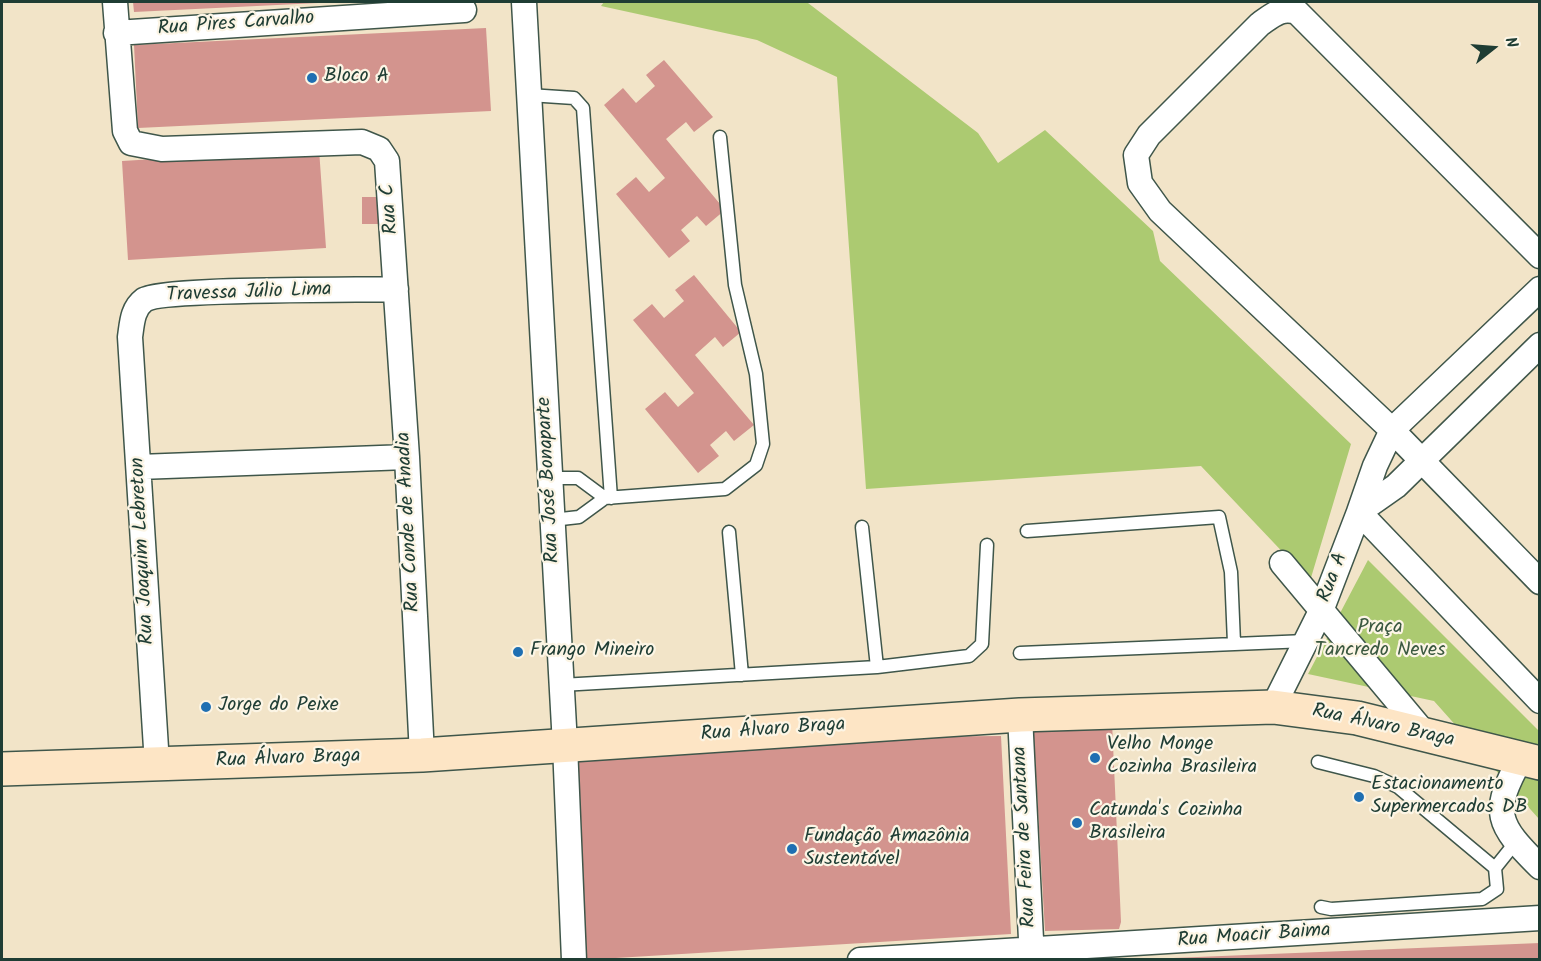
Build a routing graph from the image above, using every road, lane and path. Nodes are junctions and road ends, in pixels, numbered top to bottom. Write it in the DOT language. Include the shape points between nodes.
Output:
graph roads {
  1 [pos="115,2"];
  2 [pos="524,2"];
  3 [pos="465,10"];
  4 [pos="116,33"];
  5 [pos="529,95"];
  6 [pos="720,137"];
  7 [pos="1539,256"];
  8 [pos="396,289"];
  9 [pos="1539,289"];
  10 [pos="130,338"];
  11 [pos="1539,345"];
  12 [pos="1392,430"];
  13 [pos="407,457"];
  14 [pos="1421,460"];
  15 [pos="139,466"];
  16 [pos="550,478"];
  17 [pos="608,498"];
  18 [pos="1359,512"];
  19 [pos="552,520"];
  20 [pos="862,527"];
  21 [pos="1027,531"];
  22 [pos="729,532"];
  23 [pos="987,545"];
  24 [pos="1282,563"];
  25 [pos="1539,582"];
  26 [pos="1321,610"];
  27 [pos="1306,641"];
  28 [pos="1234,643"];
  29 [pos="1020,653"];
  30 [pos="877,668"];
  31 [pos="742,675"];
  32 [pos="561,685"];
  33 [pos="1539,701"];
  34 [pos="1273,707"];
  35 [pos="1020,715"];
  36 [pos="1425,734"];
  37 [pos="565,745"];
  38 [pos="422,755"];
  39 [pos="1530,760"];
  40 [pos="1318,762"];
  41 [pos="157,764"];
  42 [pos="2,768"];
  43 [pos="1515,843"];
  44 [pos="1539,867"];
  45 [pos="1495,868"];
  46 [pos="1321,907"];
  47 [pos="1539,918"];
  48 [pos="1032,955"];
  49 [pos="574,960"];
  50 [pos="860,960"];
  1 -- 4 [label="street"];
  2 -- 5 [label="street, Rua José Bonaparte"];
  3 -- 4 [label="street, Rua Pires Carvalho"];
  4 -- 8 [label="street, Rua C" via="125,131 131,143 162,149 362,142 379,149 387,161"];
  5 -- 16 [label="street, Rua José Bonaparte"];
  5 -- 17 [label="lane" via="574,98 583,108"];
  6 -- 17 [label="lane" via="735,285 756,374 763,444 756,465 725,489"];
  7 -- 12 [label="street" via="1297,12 1276,12 1260,24 1149,135 1136,155 1137,172 1148,197"];
  8 -- 10 [label="street, Travessa Júlio Lima" via="183,293 147,298 137,307"];
  8 -- 13 [label="street, Rua Conde de Anadia"];
  9 -- 12 [label="street"];
  10 -- 15 [label="street, Rua Joaquim Lebreton"];
  11 -- 14 [label="street"];
  12 -- 14 [label="street"];
  12 -- 18 [label="street, Rua A"];
  13 -- 15 [label="street"];
  13 -- 38 [label="street, Rua Conde de Anadia"];
  14 -- 18 [label="street" via="1396,486"];
  14 -- 25 [label="street"];
  15 -- 41 [label="street, Rua Joaquim Lebreton"];
  16 -- 17 [label="lane" via="578,478"];
  16 -- 19 [label="street, Rua José Bonaparte"];
  17 -- 19 [label="lane" via="579,517"];
  18 -- 26 [label="street, Rua A"];
  18 -- 33 [label="street"];
  19 -- 32 [label="street, Rua José Bonaparte"];
  20 -- 30 [label="lane"];
  21 -- 28 [label="lane" via="1219,517 1231,572"];
  22 -- 31 [label="lane"];
  23 -- 30 [label="lane" via="982,644 969,656"];
  24 -- 26 [label="street"];
  26 -- 27 [label="street, Rua A"];
  26 -- 36 [label="street"];
  27 -- 28 [label="lane"];
  27 -- 34 [label="street, Rua A"];
  28 -- 29 [label="lane"];
  30 -- 31 [label="lane"];
  31 -- 32 [label="lane"];
  32 -- 37 [label="street, Rua José Bonaparte"];
  34 -- 35 [label="main road, Rua Álvaro Braga"];
  34 -- 36 [label="main road, Rua Álvaro Braga" via="1357,718"];
  35 -- 37 [label="main road, Rua Álvaro Braga"];
  35 -- 48 [label="street, Rua Feira de Santana"];
  36 -- 39 [label="main road, Rua Álvaro Braga"];
  37 -- 38 [label="main road, Rua Álvaro Braga"];
  37 -- 49 [label="street, Rua José Bonaparte"];
  38 -- 41 [label="main road, Rua Álvaro Braga"];
  39 -- 43 [label="street" via="1501,802 1504,825"];
  40 -- 45 [label="lane" via="1374,776 1398,787"];
  41 -- 42 [label="main road, Rua Álvaro Braga"];
  43 -- 44 [label="street"];
  43 -- 45 [label="lane"];
  45 -- 46 [label="lane" via="1497,889 1482,898"];
  47 -- 48 [label="street, Rua Moacir Baima"];
  48 -- 50 [label="street, Rua Moacir Baima"];
}
